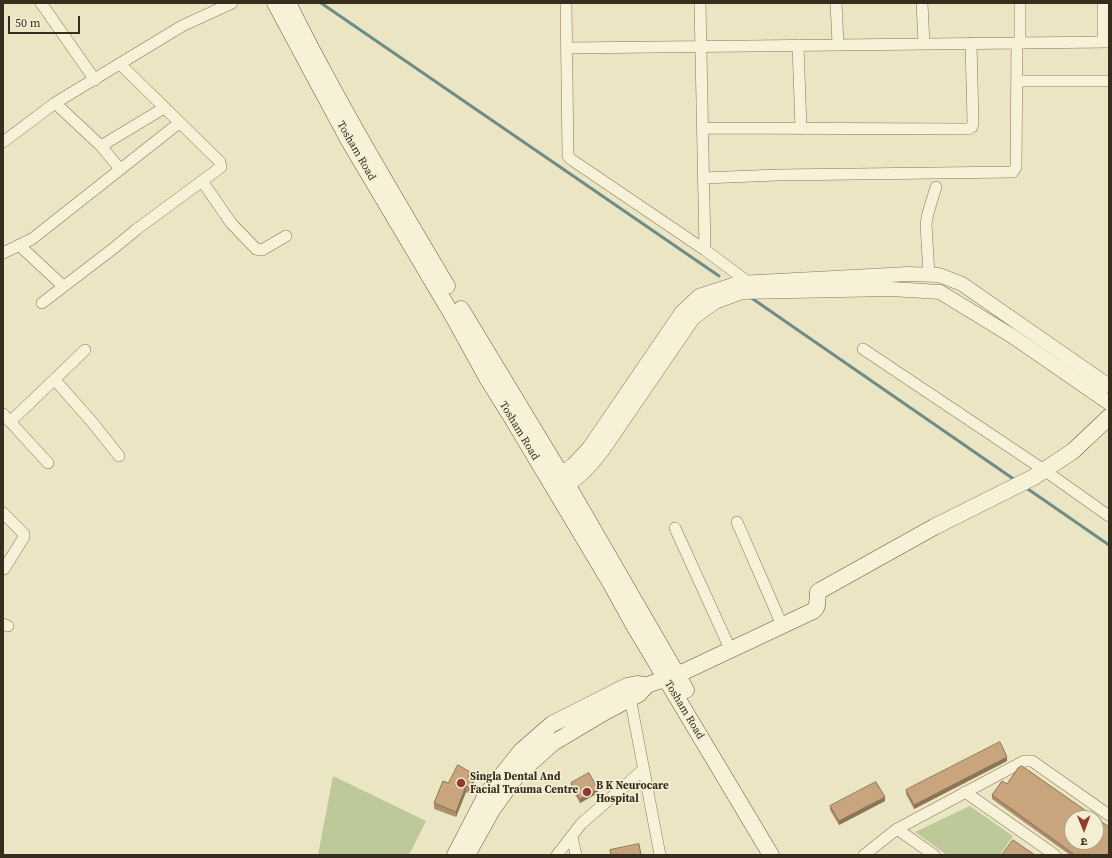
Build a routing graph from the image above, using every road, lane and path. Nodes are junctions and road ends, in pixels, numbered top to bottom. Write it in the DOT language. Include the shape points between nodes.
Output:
graph roads {
  1 [pos="41,3"];
  2 [pos="232,3"];
  3 [pos="275,3"];
  4 [pos="288,3"];
  5 [pos="566,3"];
  6 [pos="700,3"];
  7 [pos="836,3"];
  8 [pos="922,3"];
  9 [pos="1020,3"];
  10 [pos="1103,3"];
  11 [pos="1018,42"];
  12 [pos="1106,42"];
  13 [pos="971,43"];
  14 [pos="838,44"];
  15 [pos="924,44"];
  16 [pos="798,45"];
  17 [pos="700,47"];
  18 [pos="567,48"];
  19 [pos="120,64"];
  20 [pos="95,80"];
  21 [pos="1017,81"];
  22 [pos="1109,81"];
  23 [pos="55,103"];
  24 [pos="164,108"];
  25 [pos="179,123"];
  26 [pos="702,128"];
  27 [pos="801,129"];
  28 [pos="3,142"];
  29 [pos="101,146"];
  30 [pos="120,169"];
  31 [pos="703,178"];
  32 [pos="202,181"];
  33 [pos="936,187"];
  34 [pos="286,236"];
  35 [pos="19,245"];
  36 [pos="704,250"];
  37 [pos="3,253"];
  38 [pos="929,275"];
  39 [pos="749,283"];
  40 [pos="63,286"];
  41 [pos="762,292"];
  42 [pos="42,303"];
  43 [pos="863,349"];
  44 [pos="85,350"];
  45 [pos="55,380"];
  46 [pos="1109,386"];
  47 [pos="1109,403"];
  48 [pos="1109,417"];
  49 [pos="7,418"];
  50 [pos="119,456"];
  51 [pos="48,463"];
  52 [pos="1044,470"];
  53 [pos="559,483"];
  54 [pos="3,513"];
  55 [pos="1109,516"];
  56 [pos="737,522"];
  57 [pos="675,528"];
  58 [pos="3,570"];
  59 [pos="782,626"];
  60 [pos="731,651"];
  61 [pos="672,677"];
  62 [pos="629,693"];
  63 [pos="589,713"];
  64 [pos="644,770"];
  65 [pos="965,792"];
  66 [pos="1109,815"];
  67 [pos="897,829"];
  68 [pos="572,837"];
  69 [pos="454,855"];
  70 [pos="467,855"];
  71 [pos="557,855"];
  72 [pos="576,855"];
  73 [pos="660,855"];
  74 [pos="771,855"];
  75 [pos="782,855"];
  76 [pos="864,855"];
  77 [pos="934,855"];
  78 [pos="1055,855"];
  1 -- 20 [label="street"];
  2 -- 19 [label="street" via="182,26"];
  3 -- 53 [label="main road, Tosham Road" via="357,154 487,378"];
  4 -- 53 [label="main road, Tosham Road" via="322,68"];
  5 -- 18 [label="street"];
  6 -- 17 [label="street"];
  7 -- 14 [label="street"];
  8 -- 15 [label="street"];
  9 -- 11 [label="street"];
  10 -- 12 [label="street"];
  11 -- 12 [label="street"];
  11 -- 13 [label="street"];
  11 -- 21 [label="street"];
  13 -- 15 [label="street"];
  13 -- 27 [label="street" via="973,122 968,129"];
  14 -- 15 [label="street"];
  14 -- 16 [label="street"];
  16 -- 17 [label="street"];
  16 -- 27 [label="street"];
  17 -- 18 [label="street"];
  17 -- 26 [label="street"];
  18 -- 36 [label="street" via="568,156"];
  19 -- 20 [label="street"];
  19 -- 24 [label="street"];
  20 -- 23 [label="street"];
  21 -- 22 [label="street"];
  21 -- 31 [label="street" via="1016,167 1013,172"];
  23 -- 28 [label="street"];
  23 -- 29 [label="street"];
  24 -- 25 [label="street"];
  24 -- 29 [label="street"];
  25 -- 30 [label="street"];
  25 -- 32 [label="street" via="220,162 221,167"];
  26 -- 27 [label="street"];
  26 -- 31 [label="street"];
  29 -- 30 [label="street"];
  30 -- 35 [label="street" via="32,239"];
  31 -- 36 [label="street"];
  32 -- 34 [label="street" via="230,223 256,249 262,250"];
  32 -- 40 [label="street"];
  33 -- 38 [label="street" via="926,224"];
  35 -- 37 [label="street"];
  35 -- 40 [label="street"];
  36 -- 39 [label="street"];
  38 -- 39 [label="street"];
  38 -- 46 [label="street" via="939,275 962,284"];
  39 -- 41 [label="street"];
  39 -- 53 [label="street" via="739,283 699,296 682,312 589,448"];
  40 -- 42 [label="street"];
  41 -- 47 [label="street" via="891,289 940,292 1012,336"];
  41 -- 53 [label="street" via="742,292 715,302 693,318 586,471 576,480"];
  43 -- 52 [label="street"];
  44 -- 45 [label="street"];
  45 -- 49 [label="street"];
  45 -- 50 [label="street"];
  48 -- 52 [label="main road" via="1072,452"];
  49 -- 51 [label="street"];
  52 -- 55 [label="street"];
  52 -- 59 [label="main road" via="821,590 818,592 816,608 813,611"];
  53 -- 61 [label="main road, Tosham Road"];
  54 -- 58 [label="street" via="24,537"];
  56 -- 59 [label="street"];
  57 -- 60 [label="street"];
  59 -- 60 [label="main road"];
  60 -- 61 [label="main road"];
  61 -- 62 [label="main road" via="648,685 637,684"];
  61 -- 74 [label="main road, Tosham Road"];
  61 -- 75 [label="main road, Tosham Road"];
  62 -- 63 [label="main road"];
  62 -- 64 [label="street"];
  63 -- 69 [label="main road" via="552,724 521,751 486,795"];
  63 -- 70 [label="main road" via="517,775 492,810"];
  64 -- 68 [label="street" via="581,824"];
  64 -- 73 [label="street"];
  65 -- 66 [label="street" via="1028,760"];
  65 -- 67 [label="street"];
  65 -- 78 [label="street"];
  67 -- 76 [label="street"];
  67 -- 77 [label="street"];
  68 -- 71 [label="street"];
  68 -- 72 [label="street"];
}
